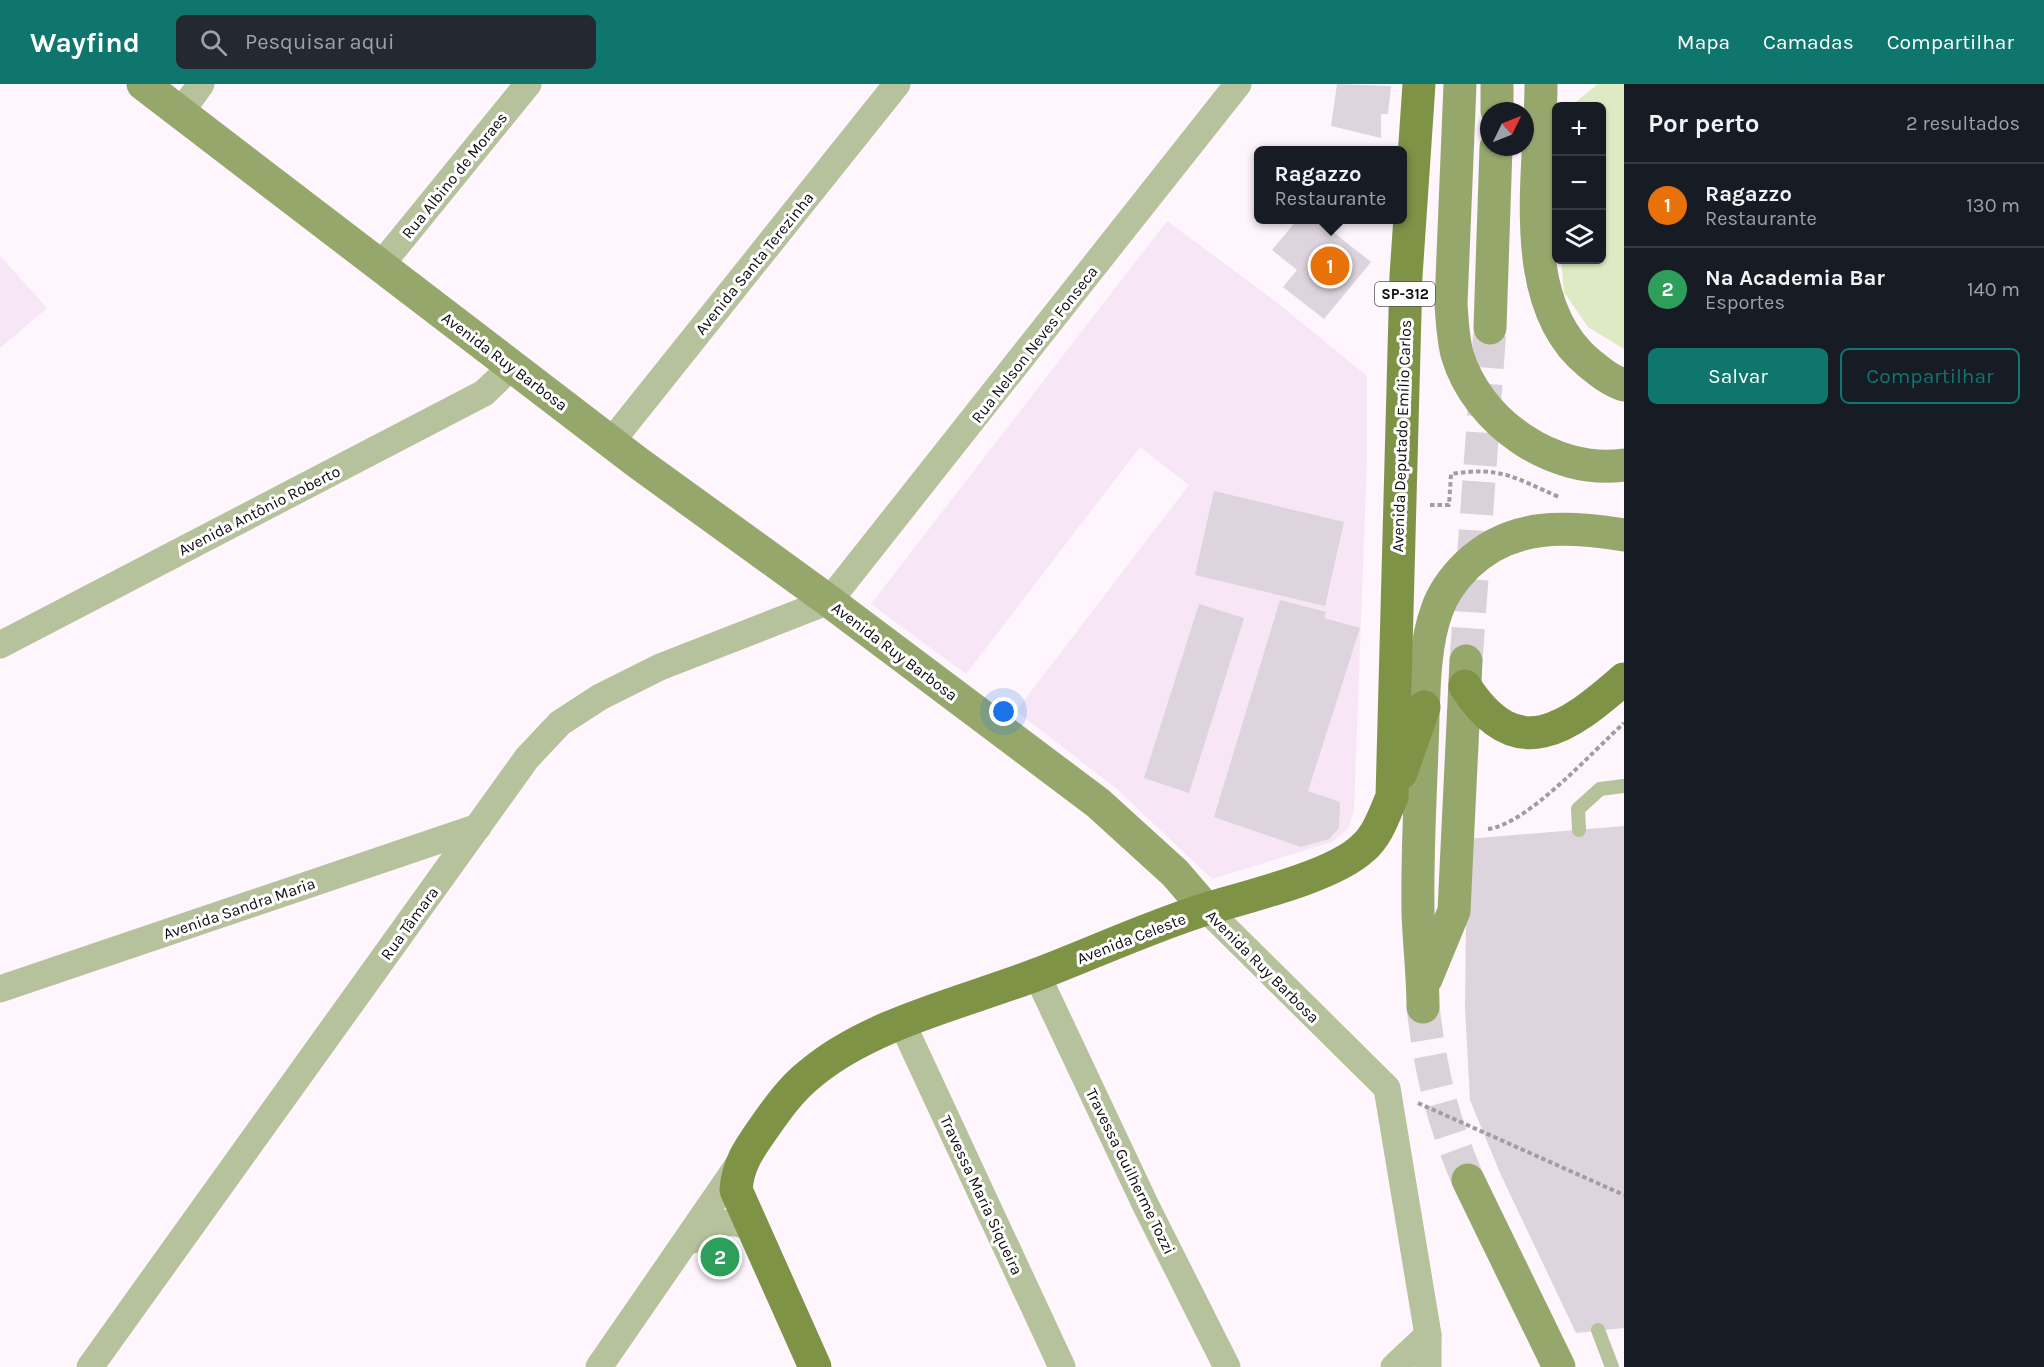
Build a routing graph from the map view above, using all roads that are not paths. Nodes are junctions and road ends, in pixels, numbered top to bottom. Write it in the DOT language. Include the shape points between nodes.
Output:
graph roads {
  1 [pos="143,84"];
  2 [pos="201,84"];
  3 [pos="528,84"];
  4 [pos="897,84"];
  5 [pos="1238,84"];
  6 [pos="1419,84"];
  7 [pos="1460,84"];
  8 [pos="1497,84"];
  9 [pos="1548,91"];
  10 [pos="1497,102"];
  11 [pos="180,113"];
  12 [pos="1496,156"];
  13 [pos="380,266"];
  14 [pos="1490,328"];
  15 [pos="512,366"];
  16 [pos="1624,385"];
  17 [pos="611,442"];
  18 [pos="1624,465"];
  19 [pos="1624,535"];
  20 [pos="829,601"];
  21 [pos="0,645"];
  22 [pos="1394,645"];
  23 [pos="1624,679"];
  24 [pos="1424,707"];
  25 [pos="1624,786"];
  26 [pos="1392,797"];
  27 [pos="478,827"];
  28 [pos="1579,830"];
  29 [pos="1206,909"];
  30 [pos="1037,975"];
  31 [pos="5,987"];
  32 [pos="0,1012"];
  33 [pos="902,1023"];
  34 [pos="741,1161"];
  35 [pos="1468,1180"];
  36 [pos="755,1231"];
  37 [pos="684,1246"];
  38 [pos="1598,1330"];
  39 [pos="1428,1335"];
  40 [pos="1616,1364"];
  41 [pos="90,1367"];
  42 [pos="598,1367"];
  43 [pos="815,1367"];
  44 [pos="1062,1367"];
  45 [pos="1227,1367"];
  46 [pos="1394,1367"];
  47 [pos="1428,1367"];
  48 [pos="1559,1367"];
  1 -- 11 [label="main road, Avenida Ruy Barbosa"];
  2 -- 11 [label="street"];
  3 -- 13 [label="street, Rua Albino de Moraes"];
  4 -- 17 [label="street, Avenida Santa Terezinha"];
  5 -- 20 [label="street, Rua Nelson Neves Fonseca"];
  6 -- 22 [label="main road, Avenida Deputado Emílio Carlos / SP-312" via="1406,276"];
  7 -- 18 [label="main road" via="1451,304 1452,332 1467,378 1496,417 1541,450 1591,465"];
  8 -- 10 [label="main road"];
  9 -- 16 [label="main road" via="1537,239 1545,296 1554,319 1581,357"];
  11 -- 13 [label="main road, Avenida Ruy Barbosa"];
  12 -- 14 [label="main road"];
  13 -- 15 [label="main road, Avenida Ruy Barbosa"];
  15 -- 17 [label="main road, Avenida Ruy Barbosa"];
  15 -- 21 [label="street, Avenida Antônio Roberto" via="484,393"];
  17 -- 20 [label="main road, Avenida Ruy Barbosa"];
  19 -- 24 [label="main road" via="1580,529 1536,530 1501,540 1476,556 1451,582 1437,609"];
  20 -- 27 [label="street, Rua Tâmara" via="660,667 600,697 560,723 527,758"];
  20 -- 29 [label="main road, Avenida Ruy Barbosa" via="1098,803 1175,873"];
  22 -- 26 [label="main road, Avenida Celeste"];
  23 -- 24 [label="main road" via="1580,716 1535,733 1503,726 1477,705 1465,674 1454,911 1423,997 1418,902"];
  24 -- 26 [label="main road"];
  25 -- 28 [label="lane" via="1600,789 1578,809"];
  26 -- 29 [label="main road, Avenida Celeste" via="1379,827 1363,849 1337,865 1256,896"];
  27 -- 31 [label="street, Avenida Sandra Maria"];
  27 -- 41 [label="street, Rua Tâmara"];
  29 -- 30 [label="main road, Avenida Celeste"];
  29 -- 39 [label="street, Avenida Ruy Barbosa" via="1387,1088"];
  30 -- 33 [label="main road, Avenida Celeste"];
  30 -- 45 [label="street, Travessa Guilherme Tozzi"];
  31 -- 32 [label="street"];
  33 -- 34 [label="main road, Avenida Celeste" via="832,1057 810,1074 778,1107"];
  33 -- 44 [label="street, Travessa Maria Siqueira"];
  34 -- 36 [label="main road, Avenida Celeste" via="736,1190"];
  34 -- 37 [label="street, Avenida Celeste"];
  35 -- 48 [label="main road"];
  36 -- 37 [label="street, Avenida Celeste" via="744,1223 724,1222"];
  36 -- 43 [label="main road"];
  37 -- 42 [label="street, Avenida Celeste"];
  38 -- 40 [label="lane"];
  39 -- 46 [label="street"];
  39 -- 47 [label="street"];
}
